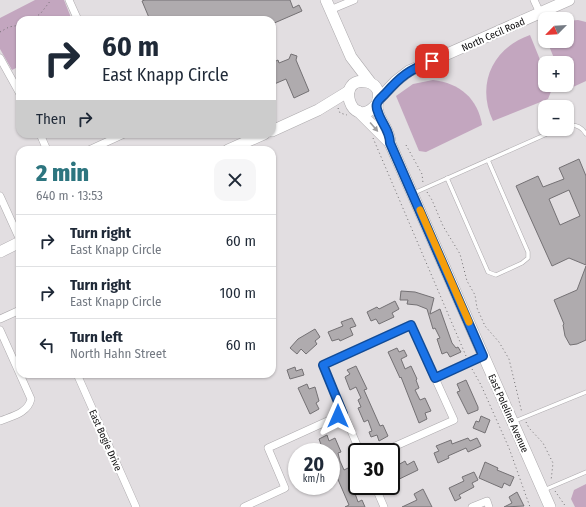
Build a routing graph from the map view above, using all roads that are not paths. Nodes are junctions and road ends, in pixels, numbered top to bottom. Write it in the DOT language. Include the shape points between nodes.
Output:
graph roads {
  1 [pos="69,0"];
  2 [pos="354,0"];
  3 [pos="534,0"];
  4 [pos="569,0"];
  5 [pos="328,5"];
  6 [pos="540,12"];
  7 [pos="542,12"];
  8 [pos="538,14"];
  9 [pos="76,16"];
  10 [pos="351,57"];
  11 [pos="0,58"];
  12 [pos="396,81"];
  13 [pos="372,84"];
  14 [pos="16,87"];
  15 [pos="350,89"];
  16 [pos="377,102"];
  17 [pos="318,110"];
  18 [pos="354,112"];
  19 [pos="574,125"];
  20 [pos="276,128"];
  21 [pos="586,134"];
  22 [pos="542,136"];
  23 [pos="115,138"];
  24 [pos="255,138"];
  25 [pos="390,143"];
  26 [pos="98,146"];
  27 [pos="237,146"];
  28 [pos="488,160"];
  29 [pos="447,178"];
  30 [pos="412,194"];
  31 [pos="0,196"];
  32 [pos="16,232"];
  33 [pos="16,243"];
  34 [pos="0,252"];
  35 [pos="16,312"];
  36 [pos="0,319"];
  37 [pos="0,330"];
  38 [pos="483,356"];
  39 [pos="16,366"];
  40 [pos="22,378"];
  41 [pos="79,378"];
  42 [pos="435,378"];
  43 [pos="586,392"];
  44 [pos="343,414"];
  45 [pos="519,420"];
  46 [pos="0,421"];
  47 [pos="356,443"];
  48 [pos="400,444"];
  49 [pos="586,472"];
  50 [pos="542,491"];
  51 [pos="379,495"];
  52 [pos="136,507"];
  53 [pos="244,507"];
  54 [pos="384,507"];
  55 [pos="472,507"];
  56 [pos="490,507"];
  57 [pos="550,507"];
  1 -- 9 [label="street"];
  2 -- 5 [label="street"];
  3 -- 6 [label="street"];
  4 -- 7 [label="main road, North Cecil Road"];
  5 -- 10 [label="main road"];
  8 -- 12 [label="main road, North Cecil Road" via="415,68"];
  10 -- 13 [label="main road"];
  10 -- 15 [label="main road"];
  11 -- 14 [label="street"];
  12 -- 13 [label="main road, North Cecil Road"];
  12 -- 16 [label="main road, North Cecil Road"];
  13 -- 15 [label="main road" via="359,81"];
  13 -- 16 [label="main road" via="377,90"];
  15 -- 17 [label="main road"];
  15 -- 18 [label="main road" via="348,101"];
  16 -- 18 [label="main road" via="368,111"];
  16 -- 25 [label="main road, East Poleline Avenue" via="377,111 388,130"];
  17 -- 18 [label="main road" via="338,107"];
  17 -- 20 [label="main road"];
  18 -- 25 [label="main road, East Poleline Avenue, one-way"];
  19 -- 21 [label="lane" via="581,127"];
  22 -- 28 [label="lane"];
  23 -- 26 [label="street"];
  24 -- 27 [label="main road"];
  25 -- 30 [label="main road, East Poleline Avenue"];
  28 -- 29 [label="lane"];
  28 -- 29 [label="lane" via="528,252 528,258 496,274 488,272"];
  29 -- 30 [label="lane"];
  30 -- 38 [label="main road, East Poleline Avenue"];
  31 -- 32 [label="street"];
  33 -- 34 [label="main road"];
  35 -- 36 [label="street"];
  37 -- 39 [label="street"];
  38 -- 42 [label="street"];
  38 -- 45 [label="main road, East Poleline Avenue"];
  40 -- 46 [label="street" via="31,399 30,405"];
  41 -- 52 [label="street, East Bogie Drive"];
  42 -- 44 [label="street" via="411,325 323,365"];
  42 -- 48 [label="street" via="454,420"];
  43 -- 45 [label="lane"];
  44 -- 47 [label="street"];
  44 -- 53 [label="street" via="268,448 285,488"];
  45 -- 50 [label="main road, East Poleline Avenue"];
  49 -- 50 [label="lane"];
  50 -- 57 [label="main road, East Poleline Avenue"];
  51 -- 54 [label="street"];
  55 -- 56 [label="street" via="487,500"];
}
